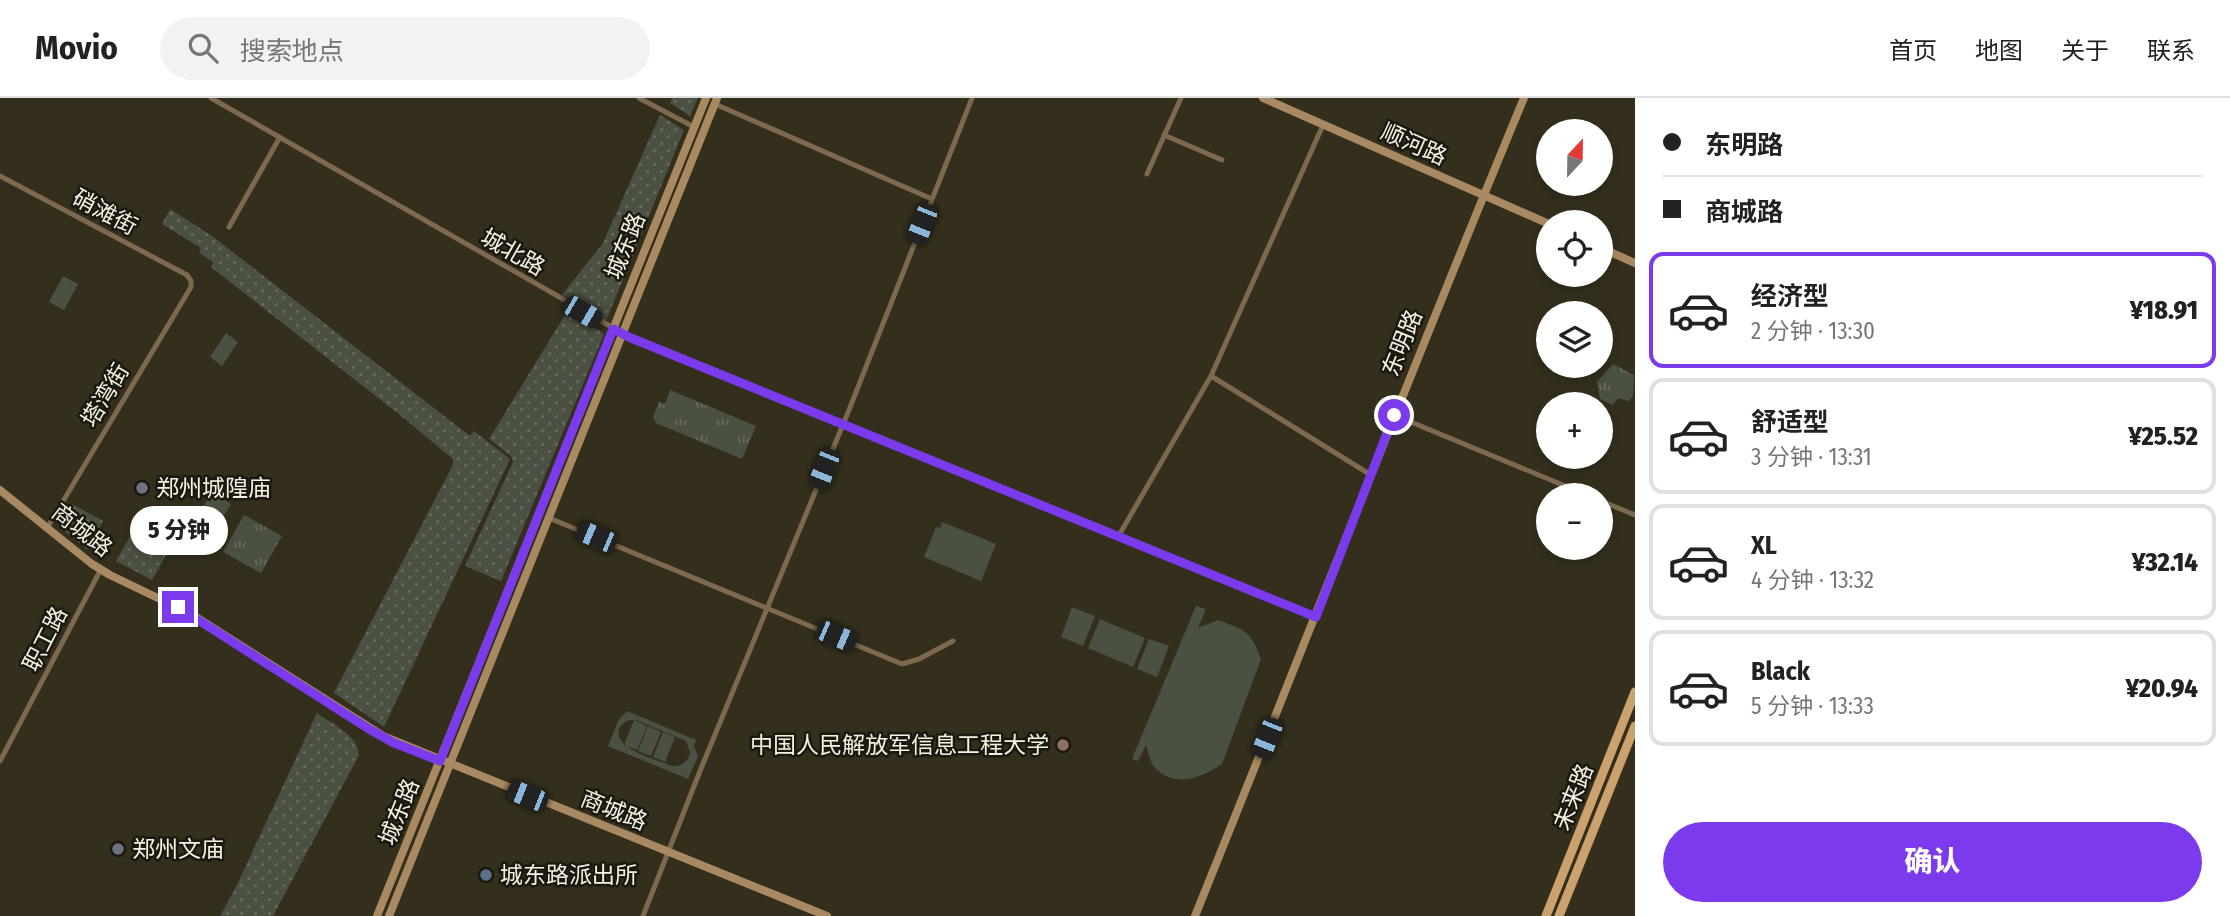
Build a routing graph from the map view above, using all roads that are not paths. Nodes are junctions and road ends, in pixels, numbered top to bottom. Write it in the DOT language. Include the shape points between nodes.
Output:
graph roads {
  1 [pos="211,98"];
  2 [pos="639,98"];
  3 [pos="706,98"];
  4 [pos="972,98"];
  5 [pos="1181,98"];
  6 [pos="1263,98"];
  7 [pos="1524,98"];
  8 [pos="716,101"];
  9 [pos="1324,125"];
  10 [pos="694,127"];
  11 [pos="1164,135"];
  12 [pos="280,137"];
  13 [pos="1222,160"];
  14 [pos="1147,174"];
  15 [pos="0,176"];
  16 [pos="1483,195"];
  17 [pos="932,199"];
  18 [pos="1536,218"];
  19 [pos="229,227"];
  20 [pos="1613,253"];
  21 [pos="1635,263"];
  22 [pos="191,281"];
  23 [pos="613,329"];
  24 [pos="622,334"];
  25 [pos="1210,376"];
  26 [pos="1394,415"];
  27 [pos="843,425"];
  28 [pos="1371,475"];
  29 [pos="1558,483"];
  30 [pos="0,490"];
  31 [pos="1613,506"];
  32 [pos="1635,515"];
  33 [pos="549,518"];
  34 [pos="47,528"];
  35 [pos="1118,537"];
  36 [pos="101,569"];
  37 [pos="767,608"];
  38 [pos="1316,617"];
  39 [pos="953,641"];
  40 [pos="1635,692"];
  41 [pos="1635,726"];
  42 [pos="1631,746"];
  43 [pos="0,761"];
  44 [pos="440,761"];
  45 [pos="450,765"];
  46 [pos="668,852"];
  47 [pos="377,916"];
  48 [pos="389,916"];
  49 [pos="643,916"];
  50 [pos="827,916"];
  51 [pos="1195,916"];
  52 [pos="1546,916"];
  53 [pos="1559,916"];
  1 -- 12 [label="street, 城北路"];
  2 -- 10 [label="street"];
  3 -- 10 [label="street, 城东路"];
  4 -- 17 [label="street"];
  5 -- 11 [label="street"];
  6 -- 9 [label="street, 顺河路"];
  7 -- 16 [label="street, 东明路"];
  8 -- 17 [label="street"];
  8 -- 24 [label="street, 城东路"];
  9 -- 16 [label="street, 顺河路"];
  9 -- 25 [label="street"];
  10 -- 23 [label="street, 城东路"];
  11 -- 13 [label="street"];
  11 -- 14 [label="street"];
  12 -- 19 [label="street"];
  12 -- 23 [label="street, 城北路"];
  15 -- 22 [label="street, 硝滩街"];
  16 -- 18 [label="street, 顺河路"];
  16 -- 26 [label="street, 东明路"];
  17 -- 27 [label="street"];
  20 -- 21 [label="street"];
  22 -- 34 [label="street, 塔湾街"];
  23 -- 24 [label="street, 城北路"];
  23 -- 44 [label="street, 城东路"];
  24 -- 27 [label="street, 城北路"];
  24 -- 33 [label="street, 城东路"];
  25 -- 28 [label="street"];
  25 -- 35 [label="street"];
  26 -- 28 [label="street, 东明路"];
  26 -- 29 [label="street"];
  27 -- 35 [label="street, 城北路"];
  27 -- 37 [label="street"];
  28 -- 38 [label="street, 东明路"];
  30 -- 34 [label="street, 商城路"];
  31 -- 32 [label="street"];
  33 -- 37 [label="street"];
  33 -- 45 [label="street, 城东路"];
  34 -- 36 [label="street, 商城路"];
  35 -- 38 [label="street, 城北路"];
  36 -- 43 [label="street, 职工路"];
  36 -- 44 [label="street, 商城路" via="191,614 369,729"];
  37 -- 39 [label="street" via="902,664"];
  37 -- 46 [label="street"];
  38 -- 51 [label="street, 东明路"];
  40 -- 52 [label="main road, 未来路"];
  41 -- 42 [label="main road, 未来路"];
  42 -- 53 [label="main road, 未来路"];
  44 -- 45 [label="street, 商城路"];
  44 -- 47 [label="street, 城东路"];
  45 -- 46 [label="street, 商城路"];
  45 -- 48 [label="street, 城东路"];
  46 -- 49 [label="street"];
  46 -- 50 [label="street, 商城路"];
}
